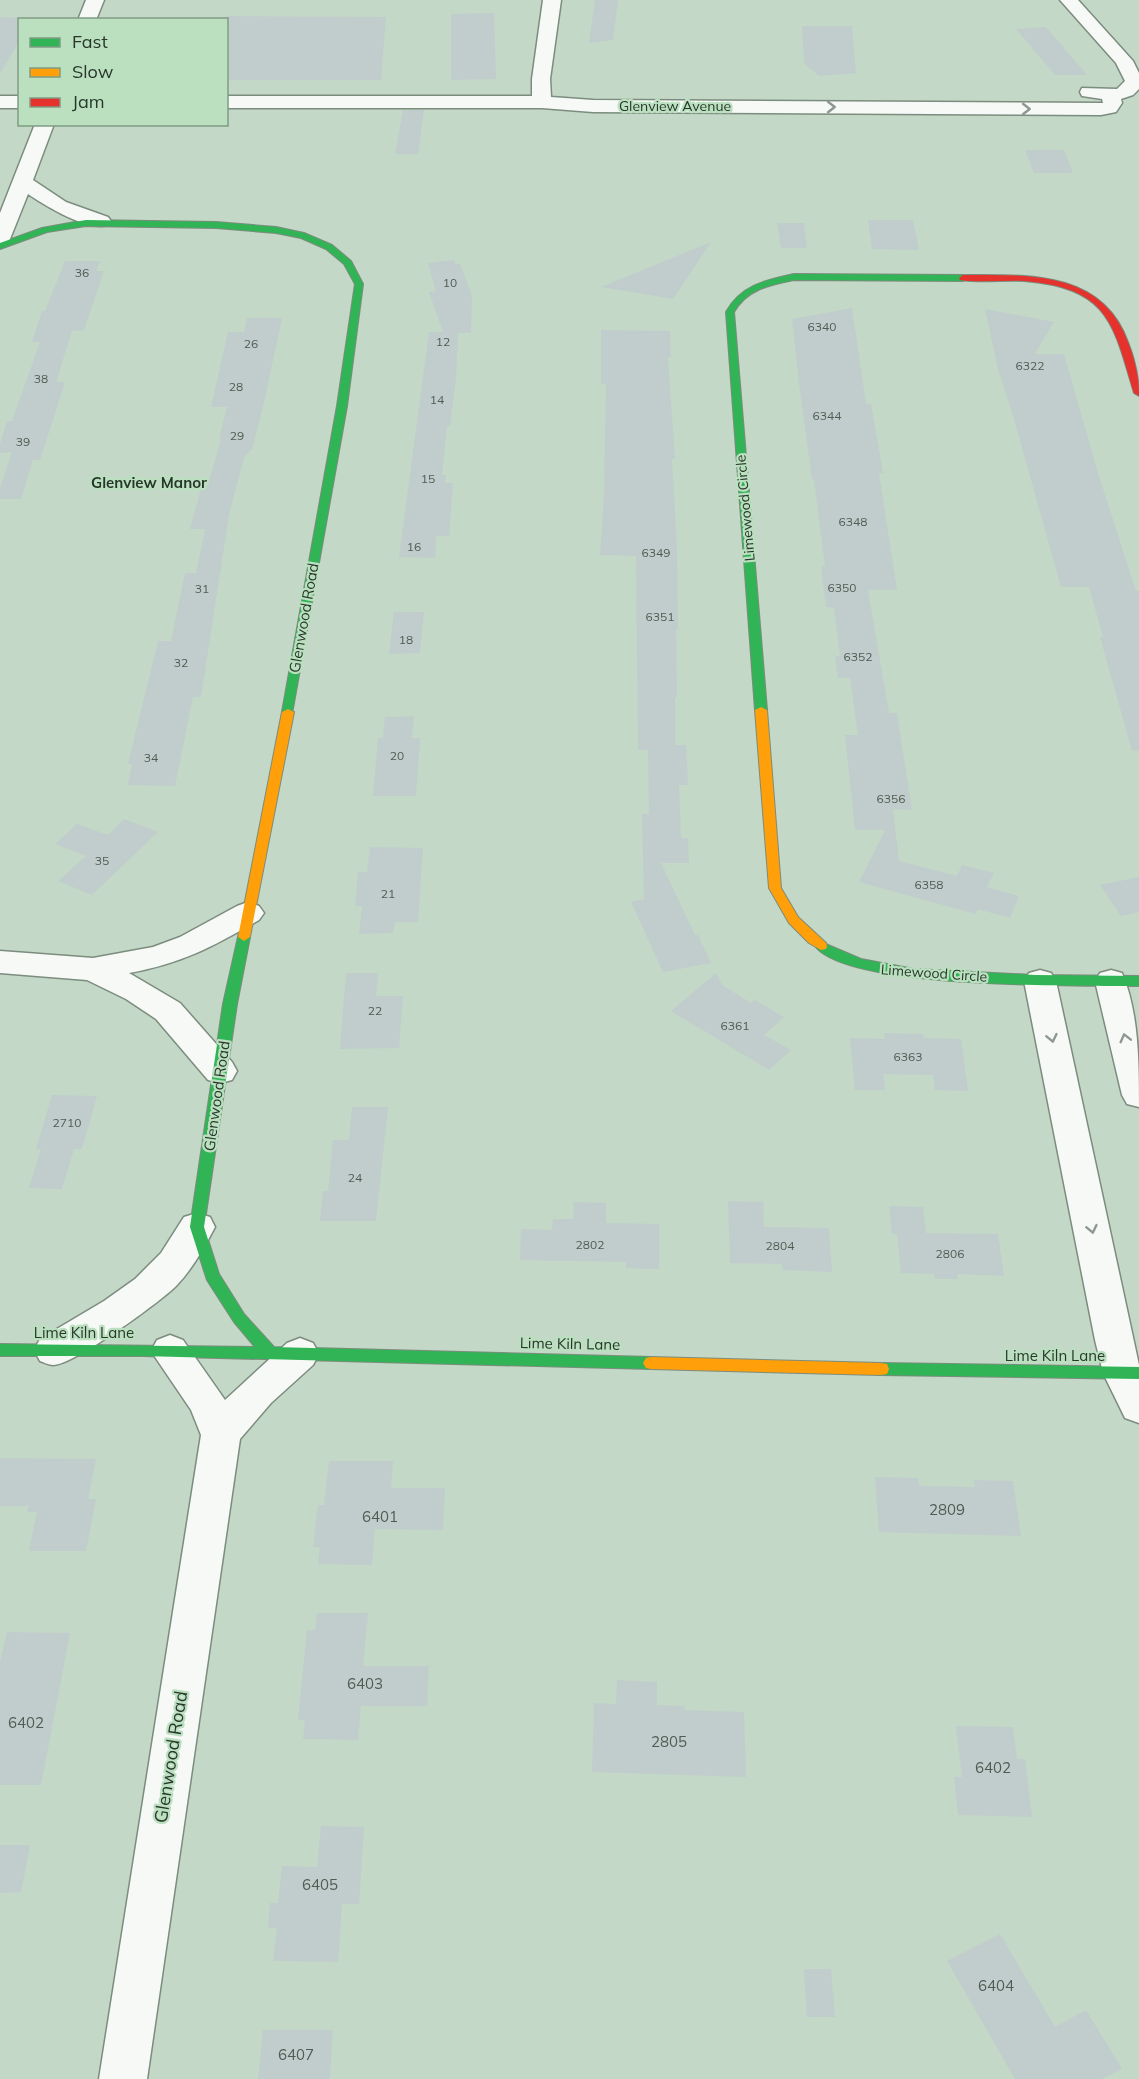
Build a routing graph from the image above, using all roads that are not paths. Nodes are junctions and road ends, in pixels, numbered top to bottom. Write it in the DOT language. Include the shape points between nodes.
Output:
graph roads {
  1 [pos="95,0"];
  2 [pos="552,0"];
  3 [pos="1069,0"];
  4 [pos="88,18"];
  5 [pos="0,102"];
  6 [pos="18,102"];
  7 [pos="228,102"];
  8 [pos="542,102"];
  9 [pos="44,126"];
  10 [pos="22,180"];
  11 [pos="101,221"];
  12 [pos="0,239"];
  13 [pos="0,246"];
  14 [pos="1139,393"];
  15 [pos="248,913"];
  16 [pos="0,962"];
  17 [pos="93,969"];
  18 [pos="1040,981"];
  19 [pos="1125,981"];
  20 [pos="220,1071"];
  21 [pos="1139,1095"];
  22 [pos="197,1227"];
  23 [pos="0,1350"];
  24 [pos="53,1350"];
  25 [pos="170,1351"];
  26 [pos="285,1353"];
  27 [pos="1130,1373"];
  28 [pos="1139,1407"];
  29 [pos="221,1435"];
  30 [pos="123,2079"];
  1 -- 4 [label="street"];
  2 -- 8 [label="street" via="541,79"];
  3 -- 8 [label="street, Glenview Avenue" via="1110,44 1132,75 1134,81 1129,90 1110,95 1113,103 1109,108 601,106"];
  5 -- 6 [label="street"];
  7 -- 8 [label="street, Glenview Avenue"];
  9 -- 10 [label="street"];
  10 -- 11 [label="street, Glenwood Road" via="59,206"];
  10 -- 12 [label="street"];
  11 -- 13 [label="street, Glenwood Road" via="46,229"];
  11 -- 15 [label="street, Glenwood Road" via="229,225 293,234 339,254 352,268 359,284 342,406"];
  14 -- 18 [label="street, Limewood Circle" via="1116,325 1107,312 1082,294 1038,280 794,277 750,289 730,312 779,901 794,925 813,943 858,965 897,973"];
  15 -- 17 [label="street" via="174,952"];
  15 -- 20 [label="street, Glenwood Road"];
  16 -- 17 [label="street"];
  17 -- 20 [label="street" via="168,1011"];
  18 -- 19 [label="street, Limewood Circle"];
  18 -- 27 [label="street, one-way"];
  21 -- 19 [label="street, Limewood Circle, one-way"];
  20 -- 22 [label="street, Glenwood Road"];
  22 -- 24 [label="street, Glenwood Road" via="174,1263 146,1289 114,1314"];
  22 -- 26 [label="street, Glenwood Road" via="212,1276 239,1318"];
  23 -- 24 [label="street, Lime Kiln Lane"];
  24 -- 25 [label="street, Lime Kiln Lane"];
  25 -- 26 [label="street, Lime Kiln Lane"];
  25 -- 29 [label="street" via="206,1401"];
  26 -- 27 [label="street, Lime Kiln Lane"];
  26 -- 29 [label="street, Glenwood Road"];
  27 -- 28 [label="street"];
  29 -- 30 [label="street, Glenwood Road"];
}
